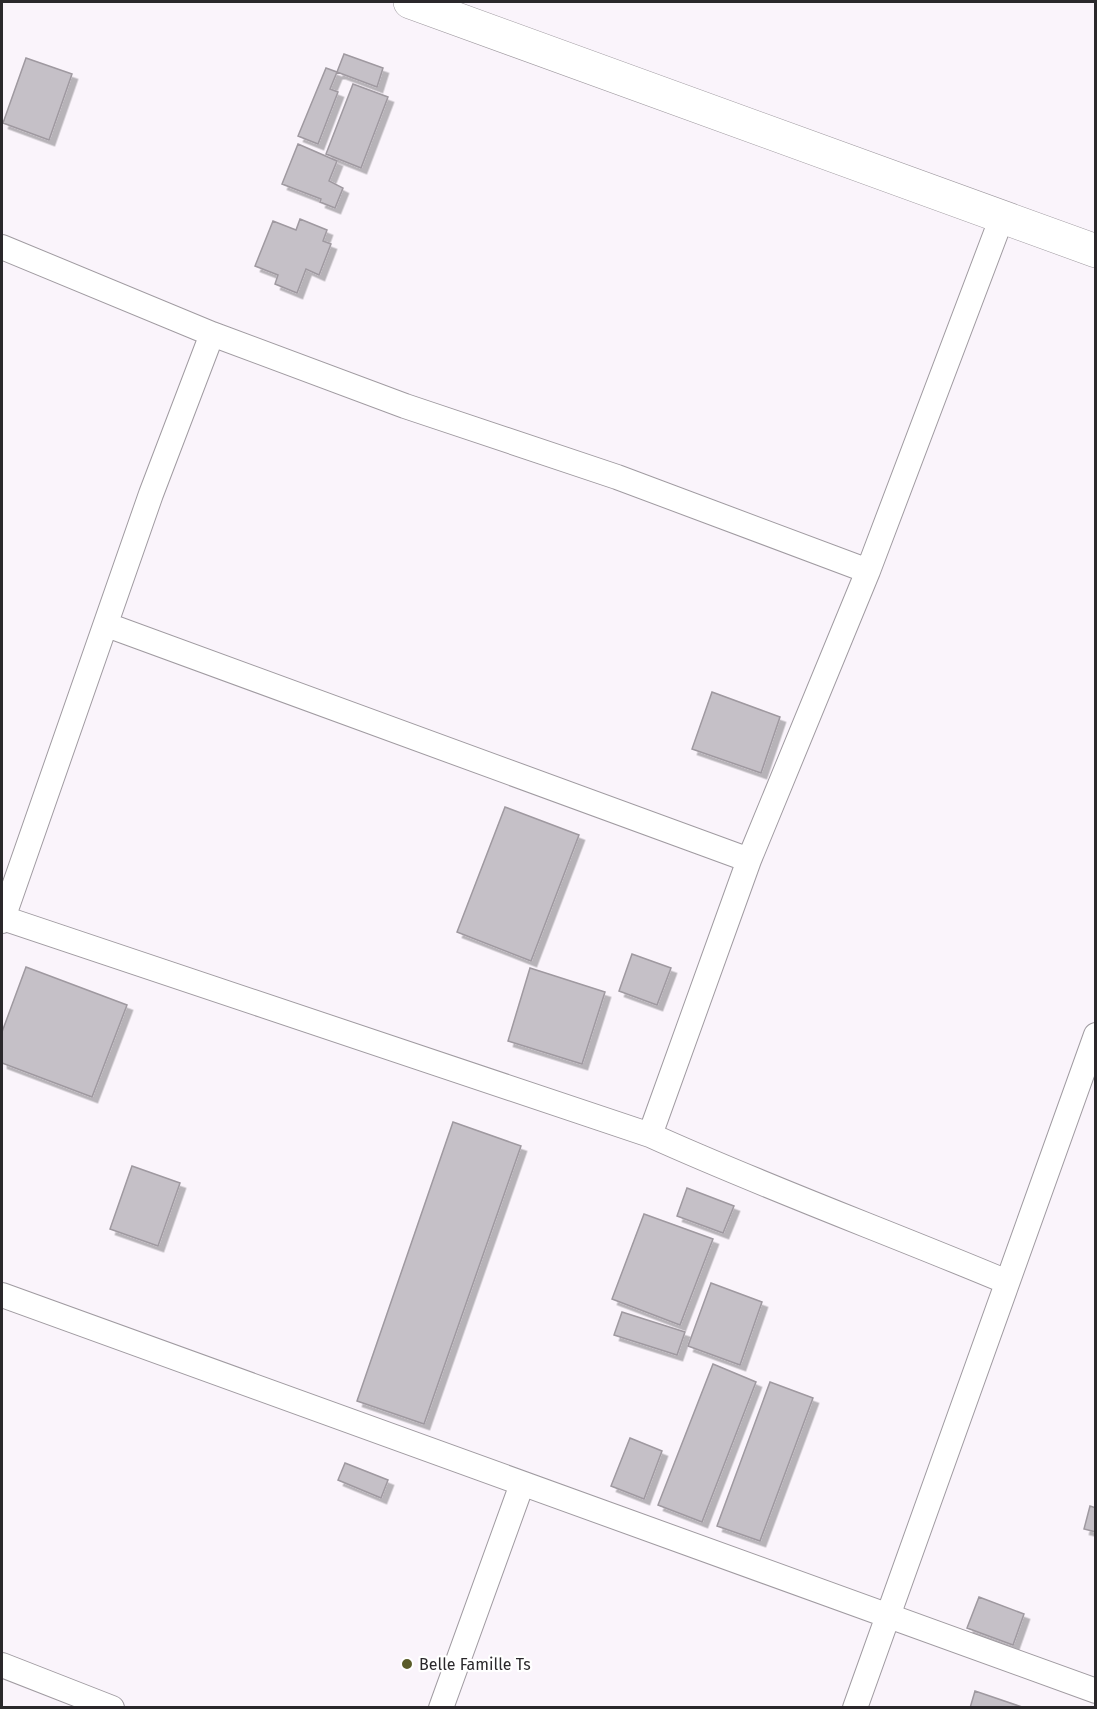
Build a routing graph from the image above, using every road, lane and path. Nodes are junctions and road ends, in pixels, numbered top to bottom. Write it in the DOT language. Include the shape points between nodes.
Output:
graph roads {
  1 [pos="410,2"];
  2 [pos="1002,217"];
  3 [pos="2,247"];
  4 [pos="1095,251"];
  5 [pos="212,334"];
  6 [pos="868,571"];
  7 [pos="107,625"];
  8 [pos="748,860"];
  9 [pos="2,920"];
  10 [pos="1095,1035"];
  11 [pos="650,1135"];
  12 [pos="1007,1282"];
  13 [pos="2,1295"];
  14 [pos="522,1484"];
  15 [pos="887,1616"];
  16 [pos="2,1665"];
  17 [pos="1095,1691"];
  18 [pos="112,1707"];
  19 [pos="441,1707"];
  20 [pos="855,1707"];
  1 -- 2 [label="street"];
  2 -- 4 [label="street"];
  2 -- 6 [label="street"];
  3 -- 5 [label="street"];
  5 -- 6 [label="street"];
  5 -- 7 [label="street" via="151,494"];
  6 -- 8 [label="street"];
  7 -- 8 [label="street"];
  7 -- 9 [label="street"];
  8 -- 11 [label="street"];
  9 -- 11 [label="street"];
  10 -- 12 [label="street"];
  11 -- 12 [label="street" via="727,1170"];
  12 -- 15 [label="street"];
  13 -- 14 [label="street"];
  14 -- 15 [label="street"];
  14 -- 19 [label="street"];
  15 -- 17 [label="street"];
  15 -- 20 [label="street"];
  16 -- 18 [label="street"];
}
